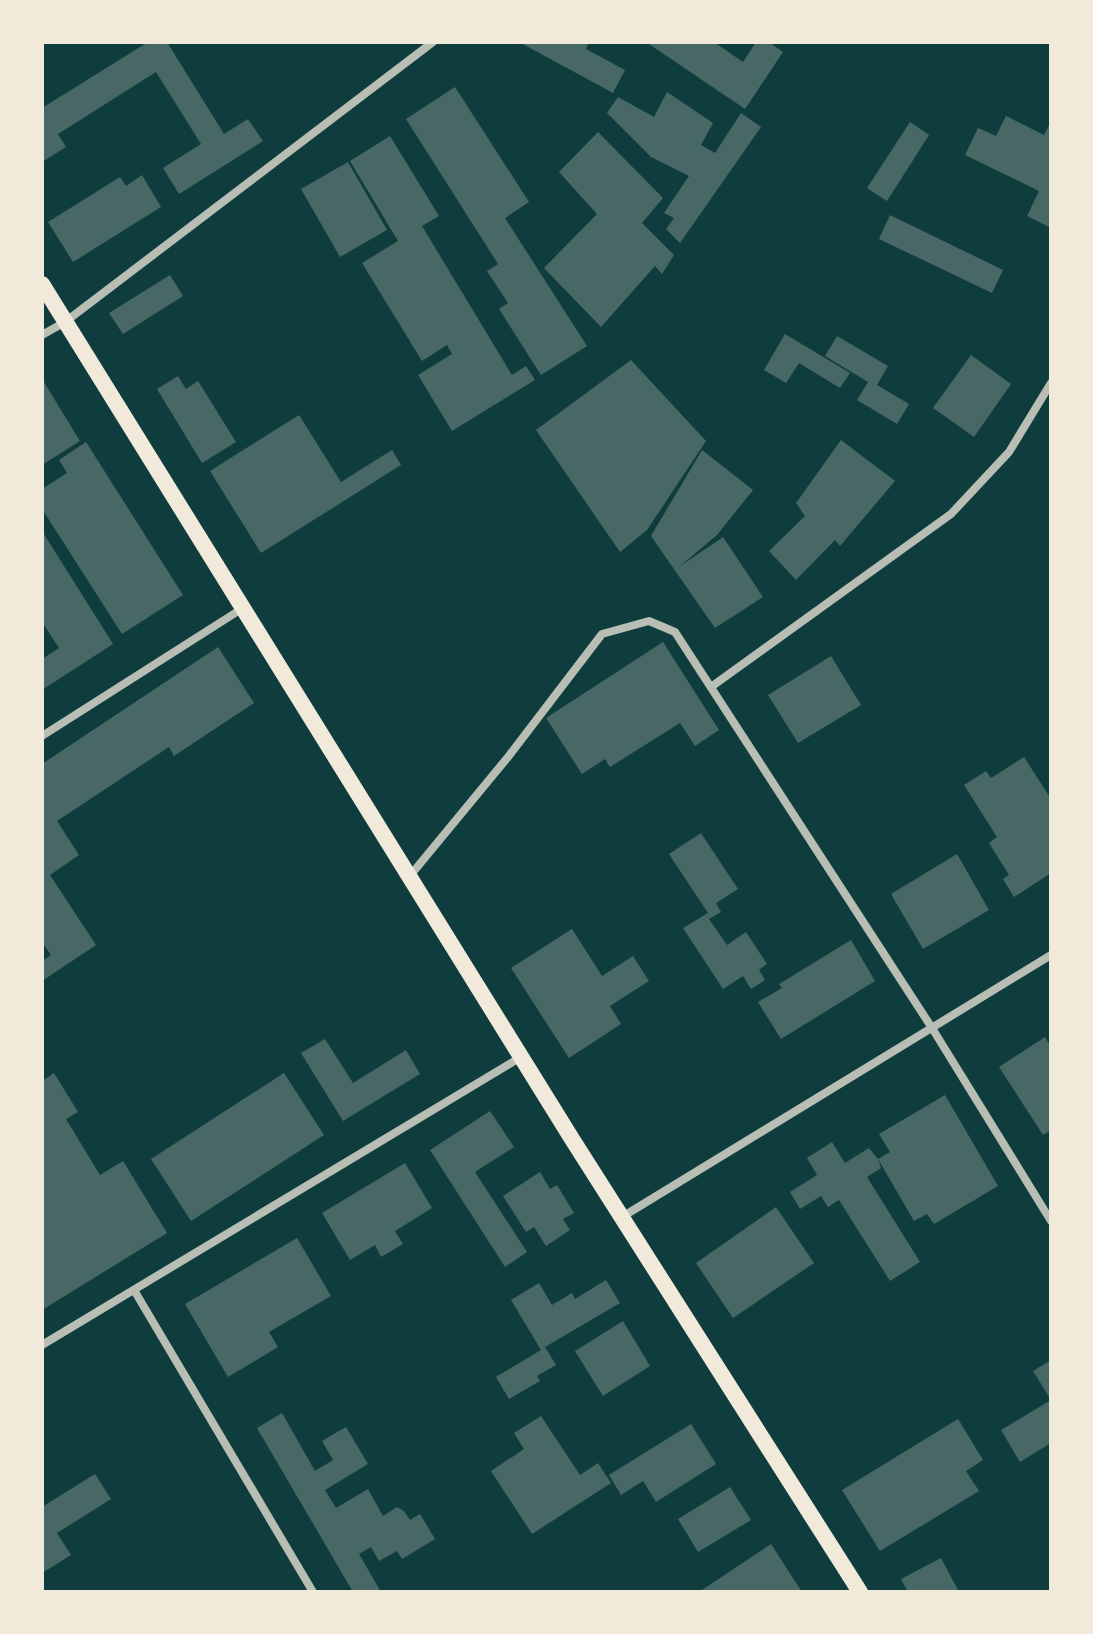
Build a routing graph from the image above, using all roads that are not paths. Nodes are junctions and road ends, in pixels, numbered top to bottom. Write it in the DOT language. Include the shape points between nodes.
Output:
graph roads {
  1 [pos="433,42"];
  2 [pos="42,284"];
  3 [pos="65,322"];
  4 [pos="42,335"];
  5 [pos="1051,383"];
  6 [pos="243,608"];
  7 [pos="711,687"];
  8 [pos="42,736"];
  9 [pos="409,877"];
  10 [pos="1051,955"];
  11 [pos="932,1028"];
  12 [pos="521,1057"];
  13 [pos="622,1217"];
  14 [pos="1051,1221"];
  15 [pos="134,1290"];
  16 [pos="42,1345"];
  17 [pos="313,1592"];
  18 [pos="860,1592"];
  1 -- 3 [label="street"];
  2 -- 3 [label="main road"];
  3 -- 4 [label="street"];
  3 -- 6 [label="main road"];
  5 -- 7 [label="street" via="1009,452 951,514"];
  6 -- 8 [label="street"];
  6 -- 9 [label="main road"];
  7 -- 9 [label="street" via="675,632 649,621 602,634"];
  7 -- 11 [label="street"];
  9 -- 12 [label="main road"];
  10 -- 11 [label="street"];
  11 -- 13 [label="street"];
  11 -- 14 [label="street"];
  12 -- 13 [label="main road"];
  12 -- 15 [label="street"];
  13 -- 18 [label="main road"];
  15 -- 16 [label="street"];
  15 -- 17 [label="street"];
}
